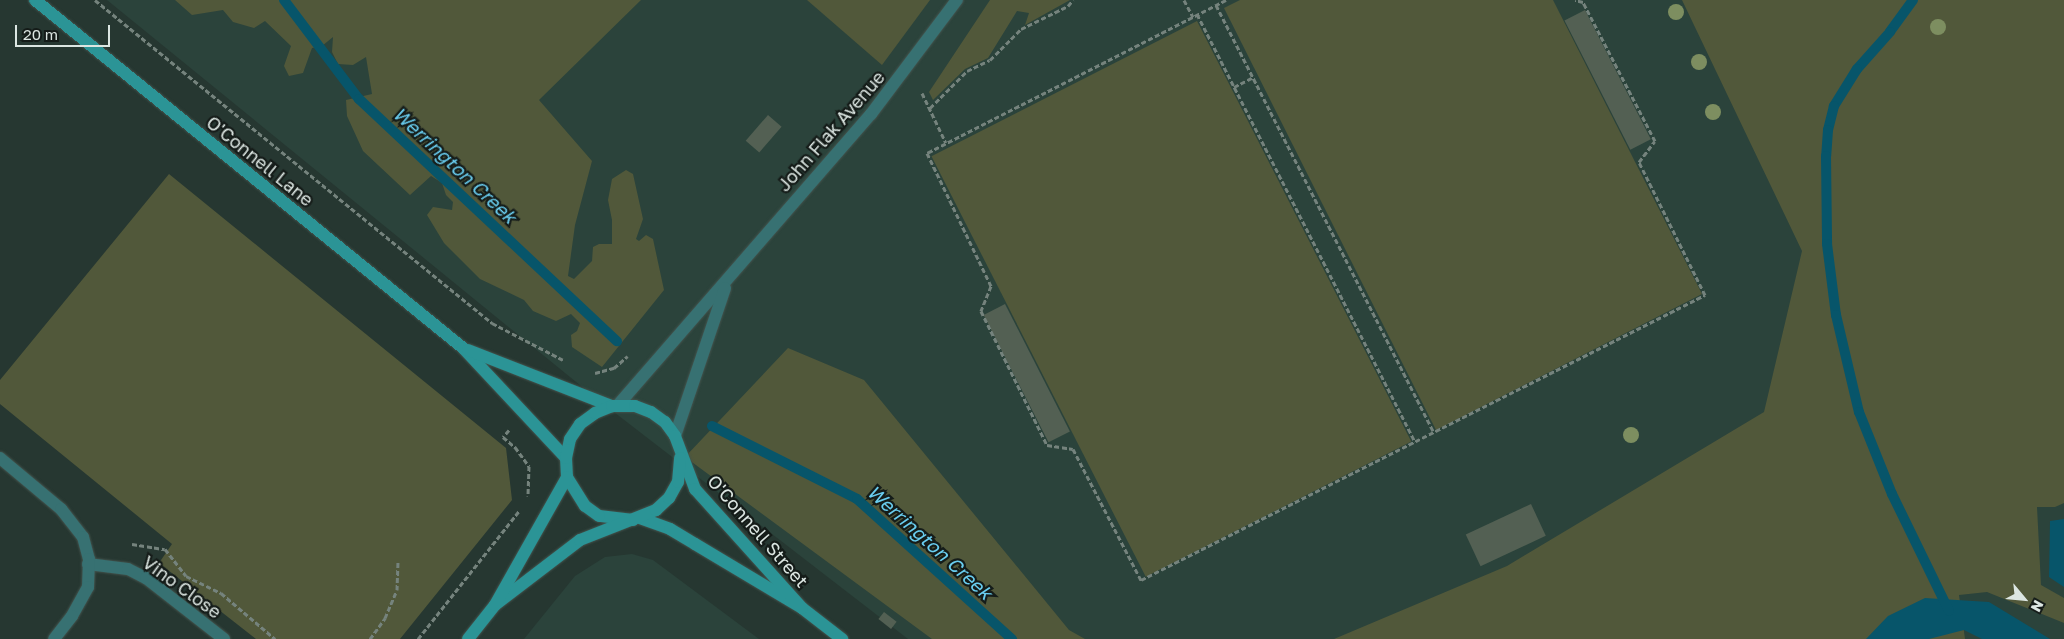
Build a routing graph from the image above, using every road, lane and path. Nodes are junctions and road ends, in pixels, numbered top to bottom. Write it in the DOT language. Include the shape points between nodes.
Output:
graph roads {
  1 [pos="35,0"];
  2 [pos="96,0"];
  3 [pos="957,0"];
  4 [pos="1072,0"];
  5 [pos="1184,0"];
  6 [pos="1226,0"];
  7 [pos="1575,0"];
  8 [pos="1216,5"];
  9 [pos="1198,14"];
  10 [pos="1193,17"];
  11 [pos="1252,78"];
  12 [pos="1234,87"];
  13 [pos="922,93"];
  14 [pos="930,108"];
  15 [pos="946,143"];
  16 [pos="727,281"];
  17 [pos="463,348"];
  18 [pos="632,352"];
  19 [pos="572,364"];
  20 [pos="590,371"];
  21 [pos="615,405"];
  22 [pos="511,427"];
  23 [pos="1434,433"];
  24 [pos="677,441"];
  25 [pos="1415,442"];
  26 [pos="0,458"];
  27 [pos="566,458"];
  28 [pos="567,477"];
  29 [pos="525,502"];
  30 [pos="522,507"];
  31 [pos="636,519"];
  32 [pos="132,544"];
  33 [pos="398,562"];
  34 [pos="88,564"];
  35 [pos="495,605"];
  36 [pos="802,608"];
  37 [pos="54,639"];
  38 [pos="224,639"];
  39 [pos="275,639"];
  40 [pos="370,639"];
  41 [pos="418,639"];
  42 [pos="468,639"];
  43 [pos="842,639"];
  1 -- 17 [label="street, O'Connell Lane"];
  2 -- 19 [label="path" via="492,323"];
  3 -- 16 [label="street, John Flak Avenue" via="871,114"];
  4 -- 14 [label="path" via="1068,6 1020,29 990,60 967,71"];
  5 -- 10 [label="path"];
  6 -- 8 [label="path"];
  7 -- 23 [label="path" via="1583,2 1655,141 1639,162 1705,295"];
  8 -- 9 [label="path"];
  8 -- 11 [label="path"];
  9 -- 10 [label="path"];
  9 -- 12 [label="path"];
  10 -- 15 [label="path"];
  11 -- 12 [label="path"];
  11 -- 23 [label="path"];
  12 -- 25 [label="path"];
  13 -- 14 [label="path"];
  14 -- 15 [label="path"];
  15 -- 25 [label="path" via="927,153 991,286 981,311 1047,445 1073,449 1141,580"];
  16 -- 21 [label="street, John Flak Avenue"];
  16 -- 24 [label="street, John Flak Avenue"];
  17 -- 21 [label="street, O'Connell Lane"];
  17 -- 27 [label="street, O'Connell Lane"];
  18 -- 20 [label="path" via="614,368 598,374"];
  21 -- 24 [label="street, O'Connell Street" via="651,412 665,422"];
  21 -- 27 [label="street, O'Connell Street" via="595,413 580,424 570,440"];
  22 -- 29 [label="path" via="504,437 529,466 530,486"];
  23 -- 25 [label="path"];
  24 -- 31 [label="street, O'Connell Street" via="681,464 678,482 669,498 656,510"];
  24 -- 36 [label="street, O'Connell Street" via="695,490"];
  26 -- 34 [label="street" via="61,509 83,538"];
  27 -- 28 [label="street, O'Connell Street"];
  28 -- 31 [label="street, O'Connell Street" via="585,506 599,516"];
  28 -- 35 [label="street, O'Connell Street"];
  30 -- 41 [label="path"];
  31 -- 35 [label="street, O'Connell Street" via="580,540"];
  31 -- 36 [label="street, O'Connell Street" via="670,529"];
  32 -- 39 [label="path" via="165,549 186,576 221,593"];
  33 -- 40 [label="path" via="397,590 385,618"];
  34 -- 37 [label="street" via="88,587"];
  34 -- 38 [label="street, Vino Close" via="128,569 146,578"];
  35 -- 42 [label="street, O'Connell Street"];
  36 -- 43 [label="street, O'Connell Street"];
}
